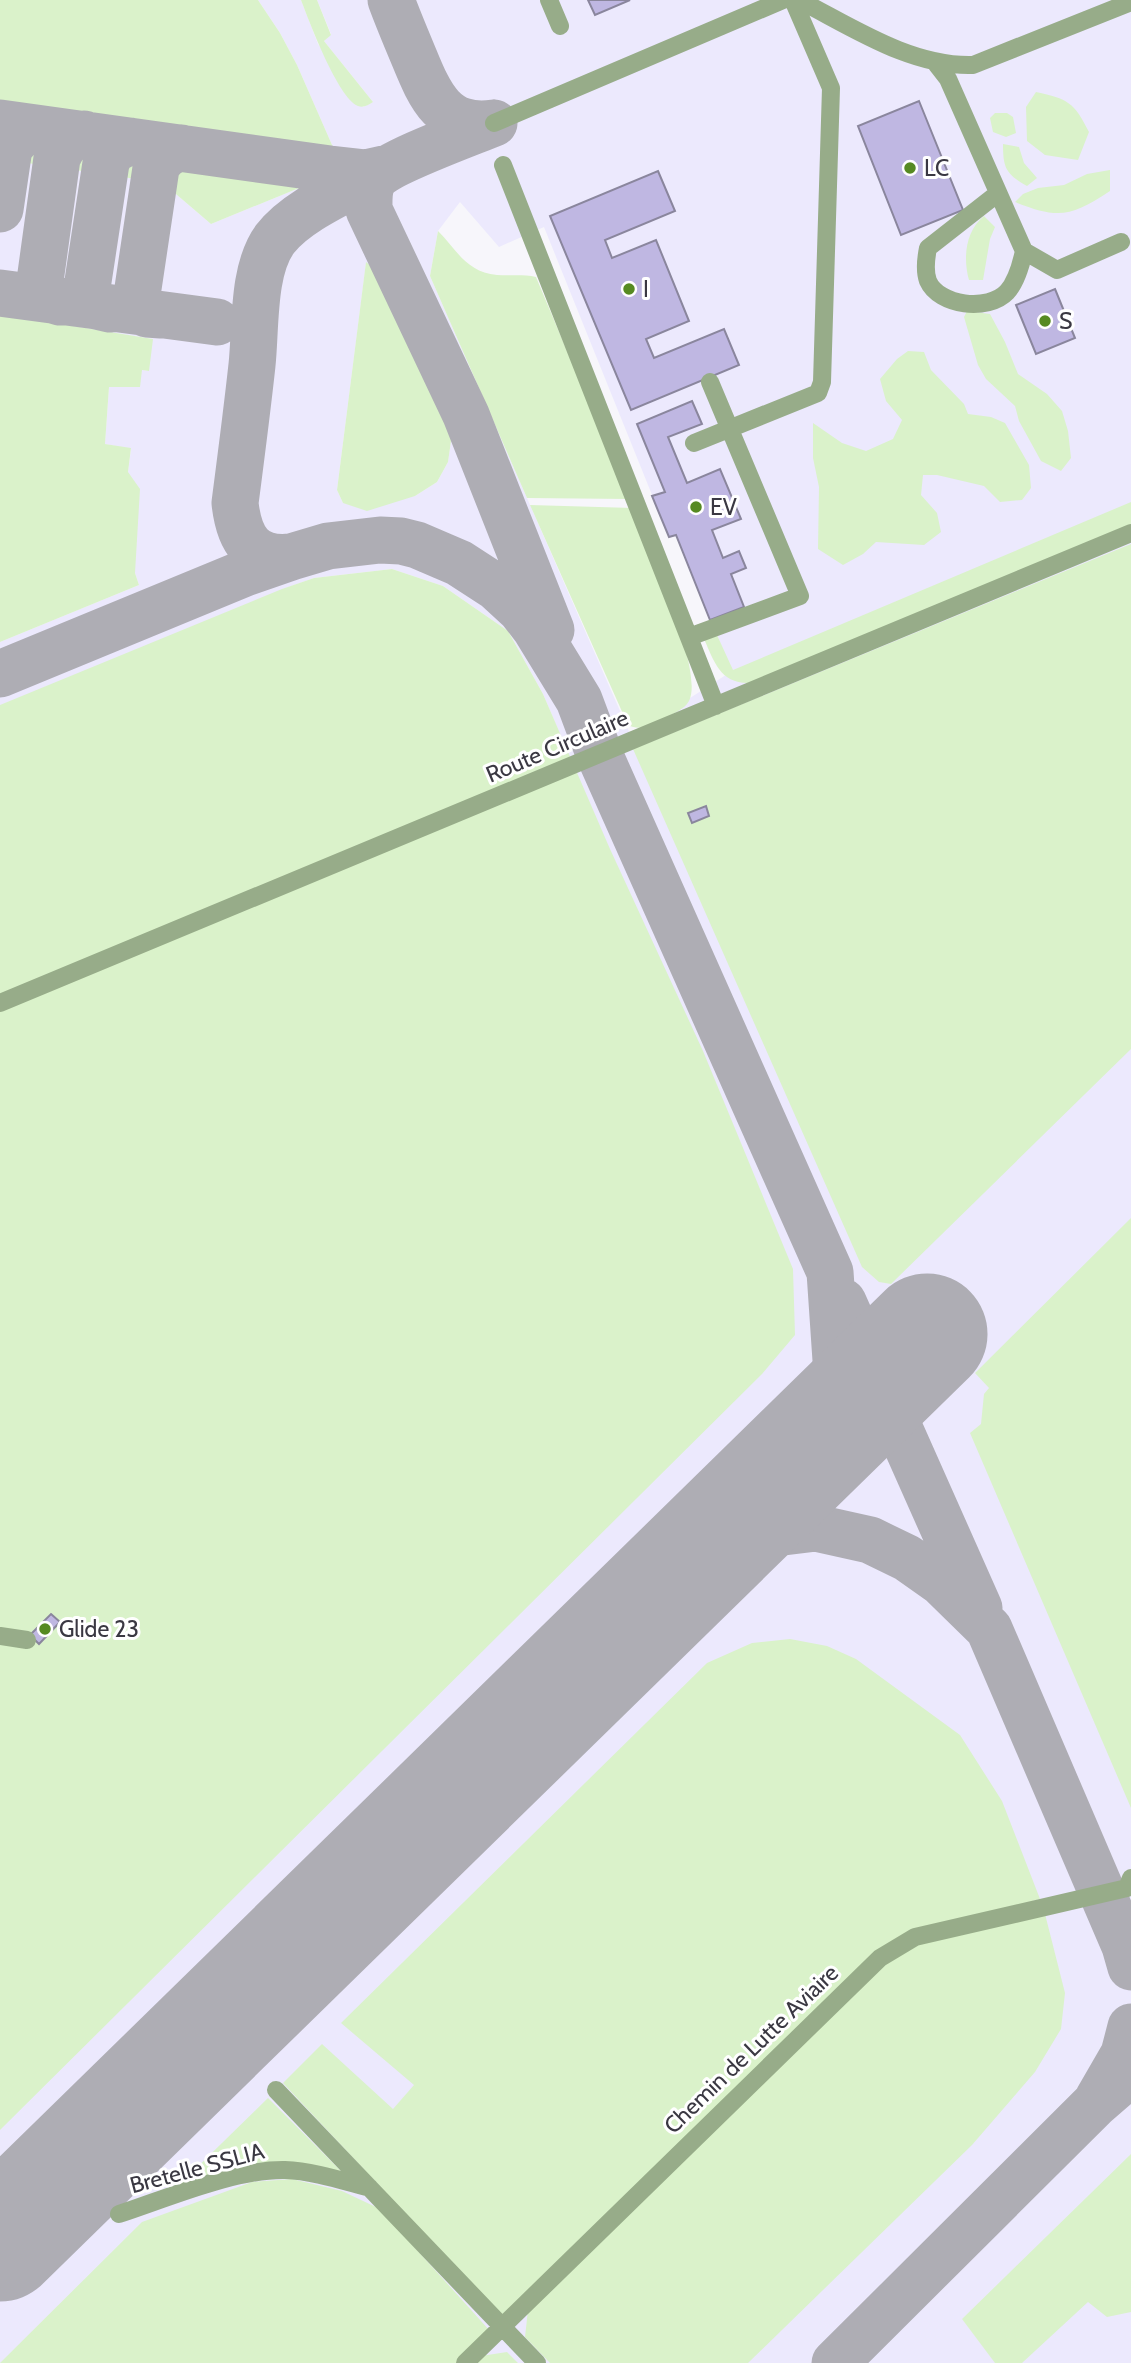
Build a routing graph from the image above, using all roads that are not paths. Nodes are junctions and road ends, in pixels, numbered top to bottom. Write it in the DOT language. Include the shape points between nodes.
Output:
graph roads {
  1 [pos="549,0"];
  2 [pos="783,0"];
  3 [pos="793,0"];
  4 [pos="799,0"];
  5 [pos="1131,2"];
  6 [pos="560,26"];
  7 [pos="934,61"];
  8 [pos="494,123"];
  9 [pos="503,165"];
  10 [pos="997,194"];
  11 [pos="1121,242"];
  12 [pos="1024,251"];
  13 [pos="710,382"];
  14 [pos="730,429"];
  15 [pos="695,443"];
  16 [pos="1131,533"];
  17 [pos="689,637"];
  18 [pos="716,706"];
  19 [pos="0,1003"];
  20 [pos="0,1636"];
  21 [pos="27,1640"];
  22 [pos="1130,1888"];
  23 [pos="276,2090"];
  24 [pos="370,2188"];
  25 [pos="119,2214"];
  26 [pos="502,2326"];
  27 [pos="465,2363"];
  28 [pos="537,2363"];
  1 -- 6 [label="lane"];
  2 -- 8 [label="lane"];
  3 -- 14 [label="lane" via="831,88 822,382 817,393"];
  4 -- 7 [label="lane" via="888,46"];
  5 -- 7 [label="lane" via="973,65"];
  7 -- 10 [label="lane" via="948,79"];
  9 -- 17 [label="lane"];
  10 -- 12 [label="lane"];
  10 -- 12 [label="lane" via="928,248 928,281 952,300 966,304 991,300 1006,293"];
  11 -- 12 [label="lane" via="1056,270"];
  13 -- 14 [label="lane"];
  14 -- 15 [label="lane"];
  14 -- 17 [label="lane" via="800,596"];
  16 -- 18 [label="lane, Route Circulaire"];
  17 -- 18 [label="lane"];
  18 -- 19 [label="lane, Route Circulaire"];
  20 -- 21 [label="lane"];
  22 -- 26 [label="lane, Chemin de Lutte Aviaire" via="915,1937 880,1958"];
  23 -- 24 [label="lane"];
  24 -- 25 [label="lane, Bretelle SSLIA" via="287,2170 259,2172"];
  24 -- 26 [label="lane"];
  26 -- 27 [label="lane, Chemin de Lutte Aviaire"];
  26 -- 28 [label="lane"];
}
